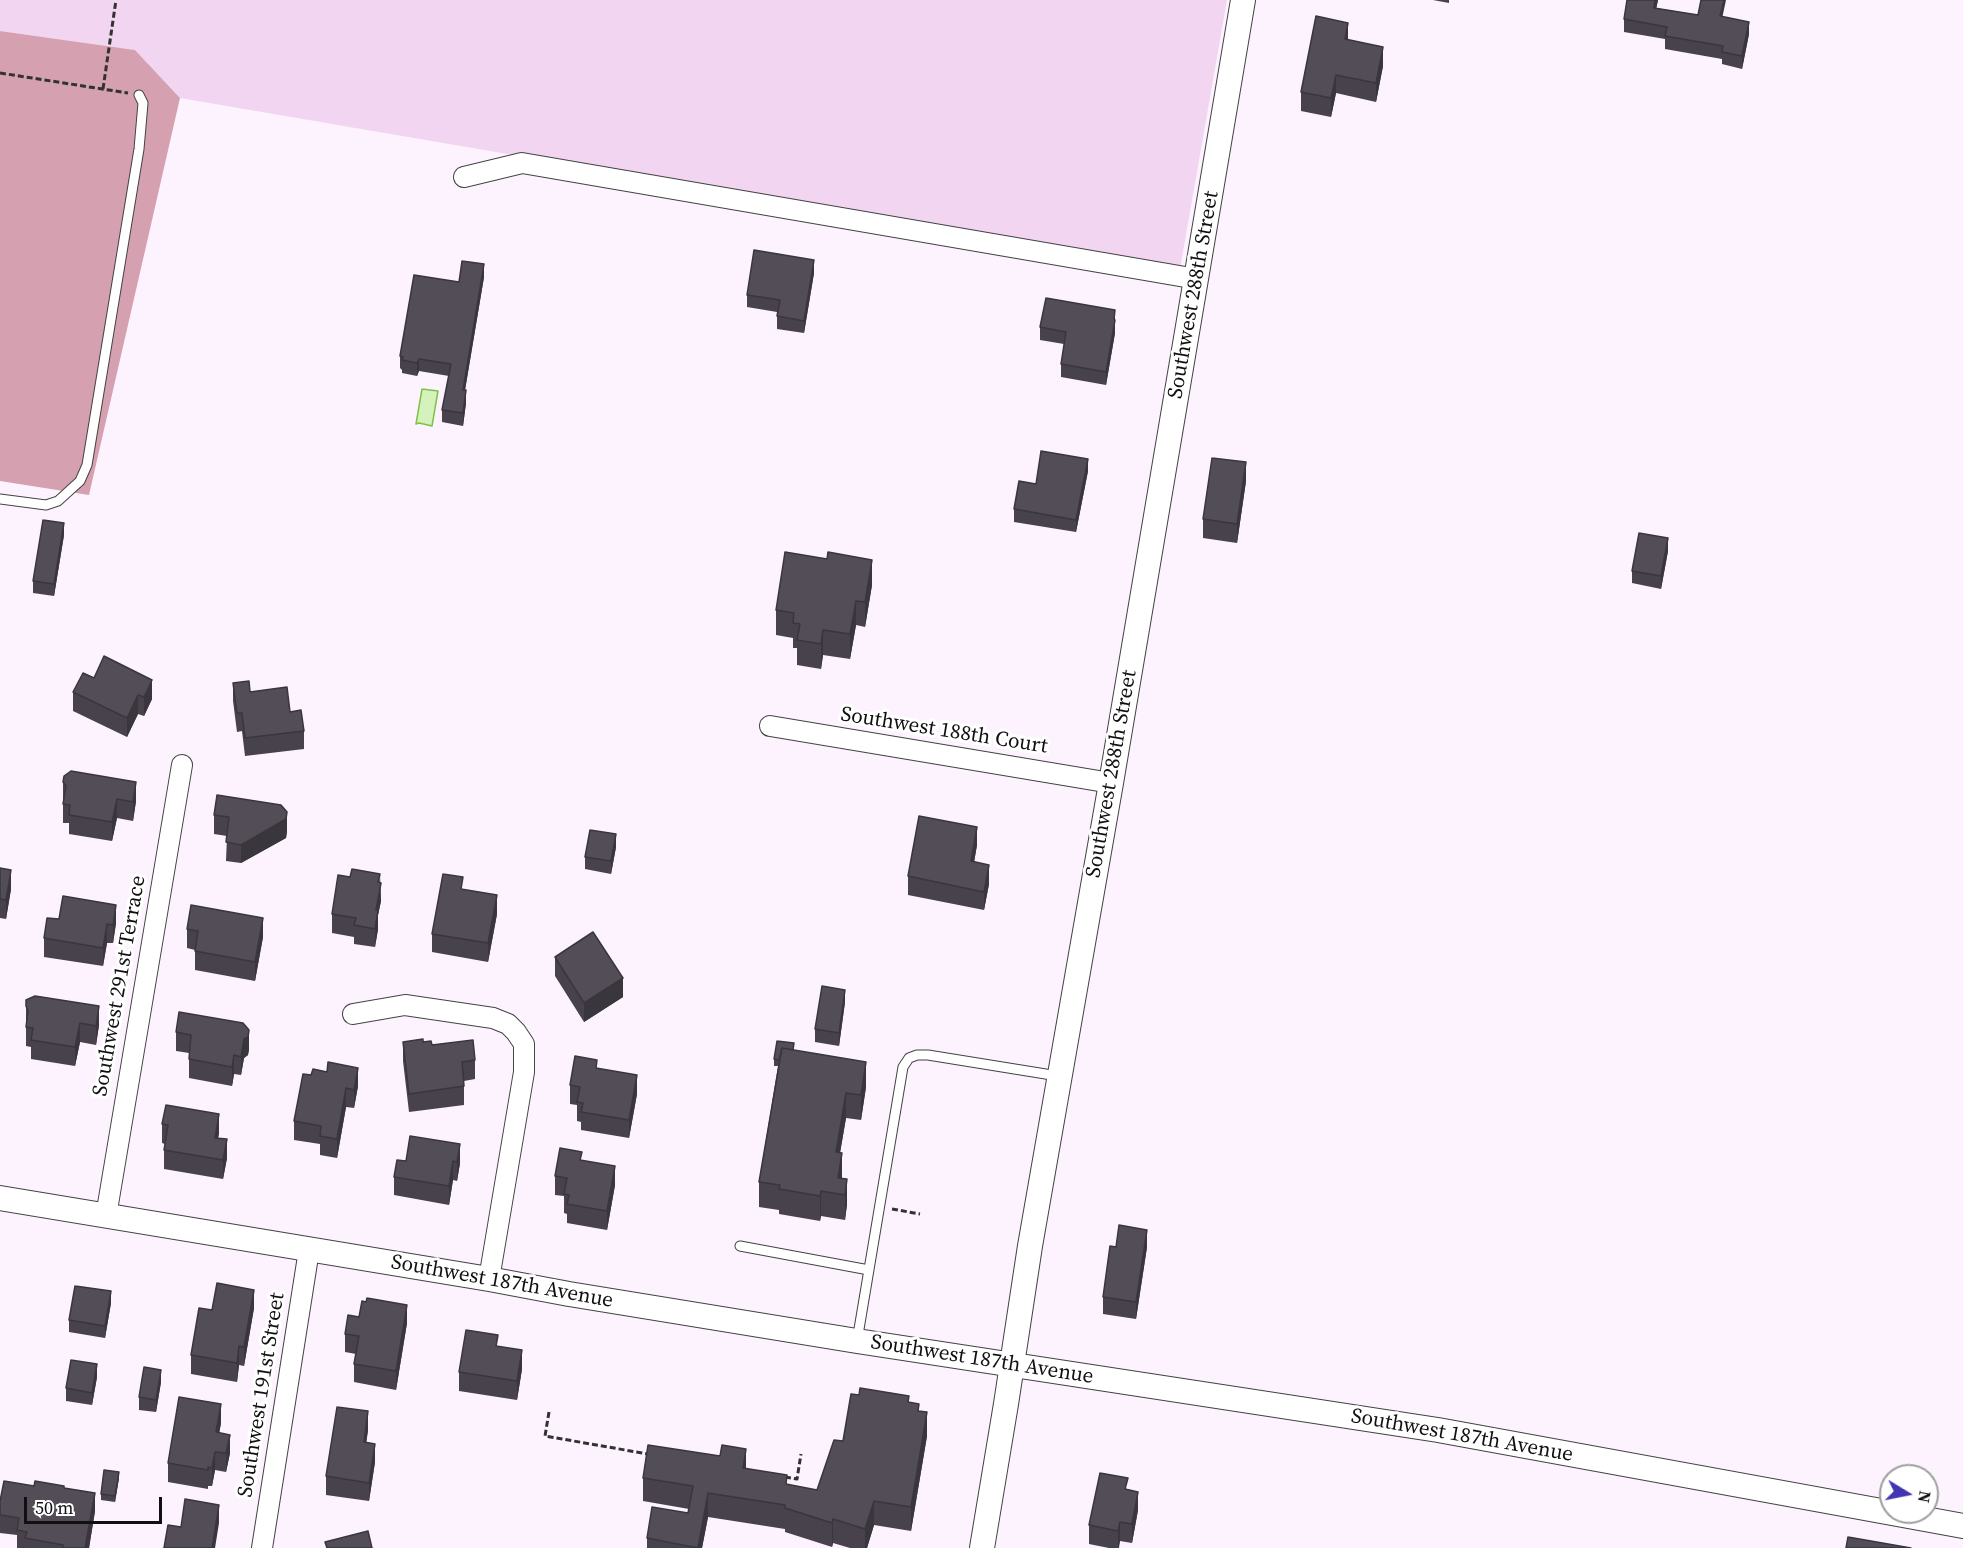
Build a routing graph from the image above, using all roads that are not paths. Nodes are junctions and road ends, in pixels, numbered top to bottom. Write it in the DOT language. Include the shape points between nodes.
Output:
graph roads {
  1 [pos="1243,0"];
  2 [pos="139,95"];
  3 [pos="464,177"];
  4 [pos="1197,279"];
  5 [pos="0,499"];
  6 [pos="770,726"];
  7 [pos="182,765"];
  8 [pos="1111,783"];
  9 [pos="353,1014"];
  10 [pos="1060,1076"];
  11 [pos="0,1198"];
  12 [pos="106,1215"];
  13 [pos="740,1246"];
  14 [pos="309,1250"];
  15 [pos="869,1270"];
  16 [pos="489,1279"];
  17 [pos="857,1341"];
  18 [pos="1012,1365"];
  19 [pos="1963,1526"];
  20 [pos="262,1548"];
  21 [pos="982,1548"];
  1 -- 4 [label="street, Southwest 288th Street"];
  2 -- 5 [label="lane" via="143,103 139,149 87,465 80,481 58,501 46,505"];
  3 -- 4 [label="street" via="522,163"];
  4 -- 8 [label="street, Southwest 288th Street"];
  6 -- 8 [label="street, Southwest 188th Court"];
  7 -- 12 [label="street, Southwest 291st Terrace"];
  8 -- 10 [label="street, Southwest 288th Street"];
  9 -- 16 [label="street" via="405,1005 493,1018 508,1024 524,1044 524,1072"];
  10 -- 15 [label="lane" via="928,1054 909,1058 903,1066"];
  10 -- 18 [label="street, Southwest 288th Street"];
  11 -- 12 [label="street, Southwest 187th Avenue"];
  12 -- 14 [label="street, Southwest 187th Avenue"];
  13 -- 15 [label="lane"];
  14 -- 16 [label="street, Southwest 187th Avenue"];
  14 -- 20 [label="street, Southwest 191st Street"];
  15 -- 17 [label="lane"];
  16 -- 17 [label="street, Southwest 187th Avenue"];
  17 -- 18 [label="street, Southwest 187th Avenue"];
  18 -- 19 [label="street, Southwest 187th Avenue" via="1438,1430"];
  18 -- 21 [label="street, Southwest 288th Street"];
}
